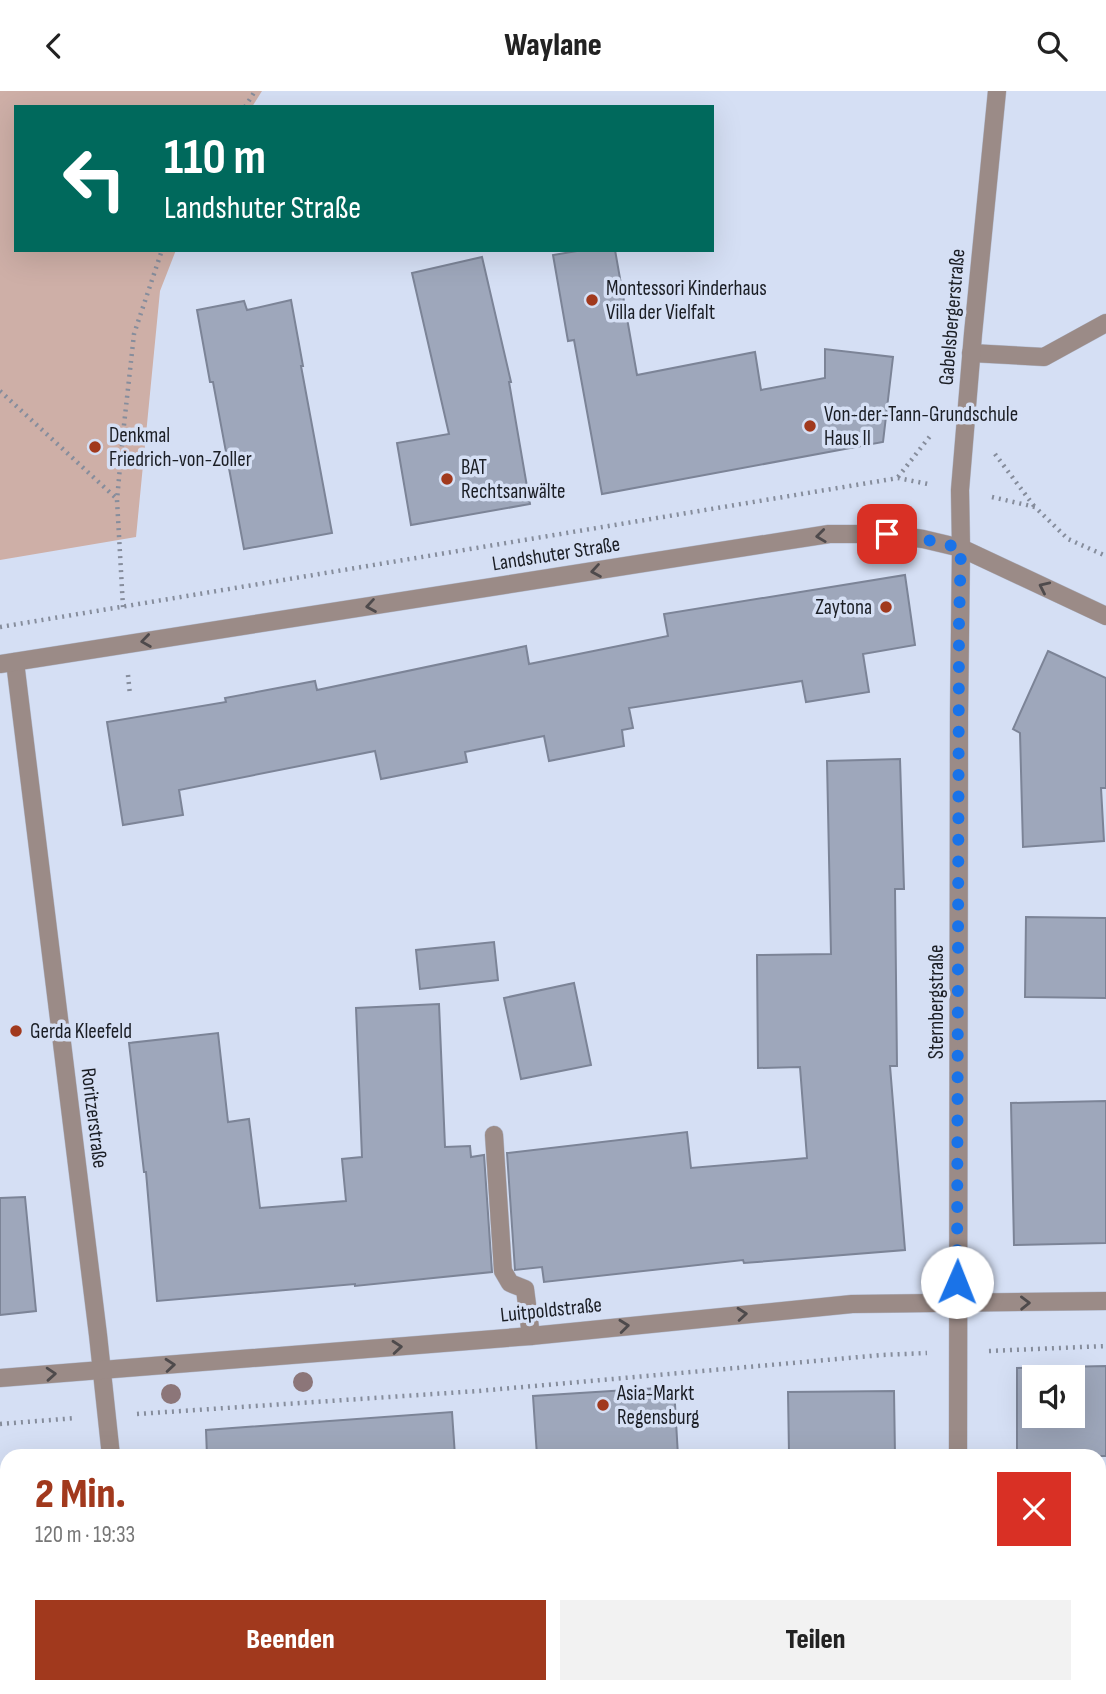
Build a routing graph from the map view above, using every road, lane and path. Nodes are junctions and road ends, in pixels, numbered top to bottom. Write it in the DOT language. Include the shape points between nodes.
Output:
graph roads {
  1 [pos="997,91"];
  2 [pos="161,252"];
  3 [pos="1106,323"];
  4 [pos="971,353"];
  5 [pos="0,391"];
  6 [pos="966,415"];
  7 [pos="960,490"];
  8 [pos="117,500"];
  9 [pos="1035,507"];
  10 [pos="961,548"];
  11 [pos="1106,556"];
  12 [pos="123,605"];
  13 [pos="1106,616"];
  14 [pos="0,627"];
  15 [pos="124,644"];
  16 [pos="7,663"];
  17 [pos="131,695"];
  18 [pos="494,1135"];
  19 [pos="1106,1301"];
  20 [pos="957,1304"];
  21 [pos="531,1336"];
  22 [pos="1106,1346"];
  23 [pos="958,1352"];
  24 [pos="102,1370"];
  25 [pos="0,1378"];
  26 [pos="107,1416"];
  27 [pos="0,1424"];
  28 [pos="110,1449"];
  29 [pos="958,1449"];
  1 -- 4 [label="street, Gabelsbergerstraße"];
  2 -- 8 [label="path" via="134,334"];
  3 -- 4 [label="street" via="1044,357"];
  4 -- 6 [label="street, Gabelsbergerstraße"];
  5 -- 8 [label="path"];
  6 -- 7 [label="street, Gabelsbergerstraße"];
  6 -- 9 [label="path"];
  7 -- 9 [label="path"];
  7 -- 10 [label="street, Gabelsbergerstraße"];
  7 -- 12 [label="path" via="898,478"];
  8 -- 12 [label="path"];
  9 -- 11 [label="path" via="1068,539"];
  13 -- 10 [label="street, Landshuter Straße, one-way"];
  10 -- 15 [label="street, Landshuter Straße, one-way" via="887,534 829,534"];
  10 -- 20 [label="street, Sternbergstraße"];
  12 -- 14 [label="path"];
  12 -- 15 [label="path"];
  15 -- 16 [label="street, Landshuter Straße"];
  15 -- 17 [label="path"];
  16 -- 24 [label="street, Roritzerstraße"];
  18 -- 21 [label="street" via="503,1271 510,1283 525,1289"];
  20 -- 19 [label="street, Luitpoldstraße, one-way"];
  21 -- 20 [label="street, Luitpoldstraße, one-way" via="852,1304"];
  20 -- 23 [label="street, Sternbergstraße"];
  24 -- 21 [label="street, Luitpoldstraße, one-way"];
  22 -- 23 [label="path"];
  23 -- 26 [label="path"];
  23 -- 29 [label="street, Sternbergstraße"];
  25 -- 24 [label="street, Luitpoldstraße, one-way"];
  24 -- 26 [label="street, Roritzerstraße"];
  26 -- 27 [label="path"];
  26 -- 28 [label="street, Roritzerstraße"];
}
